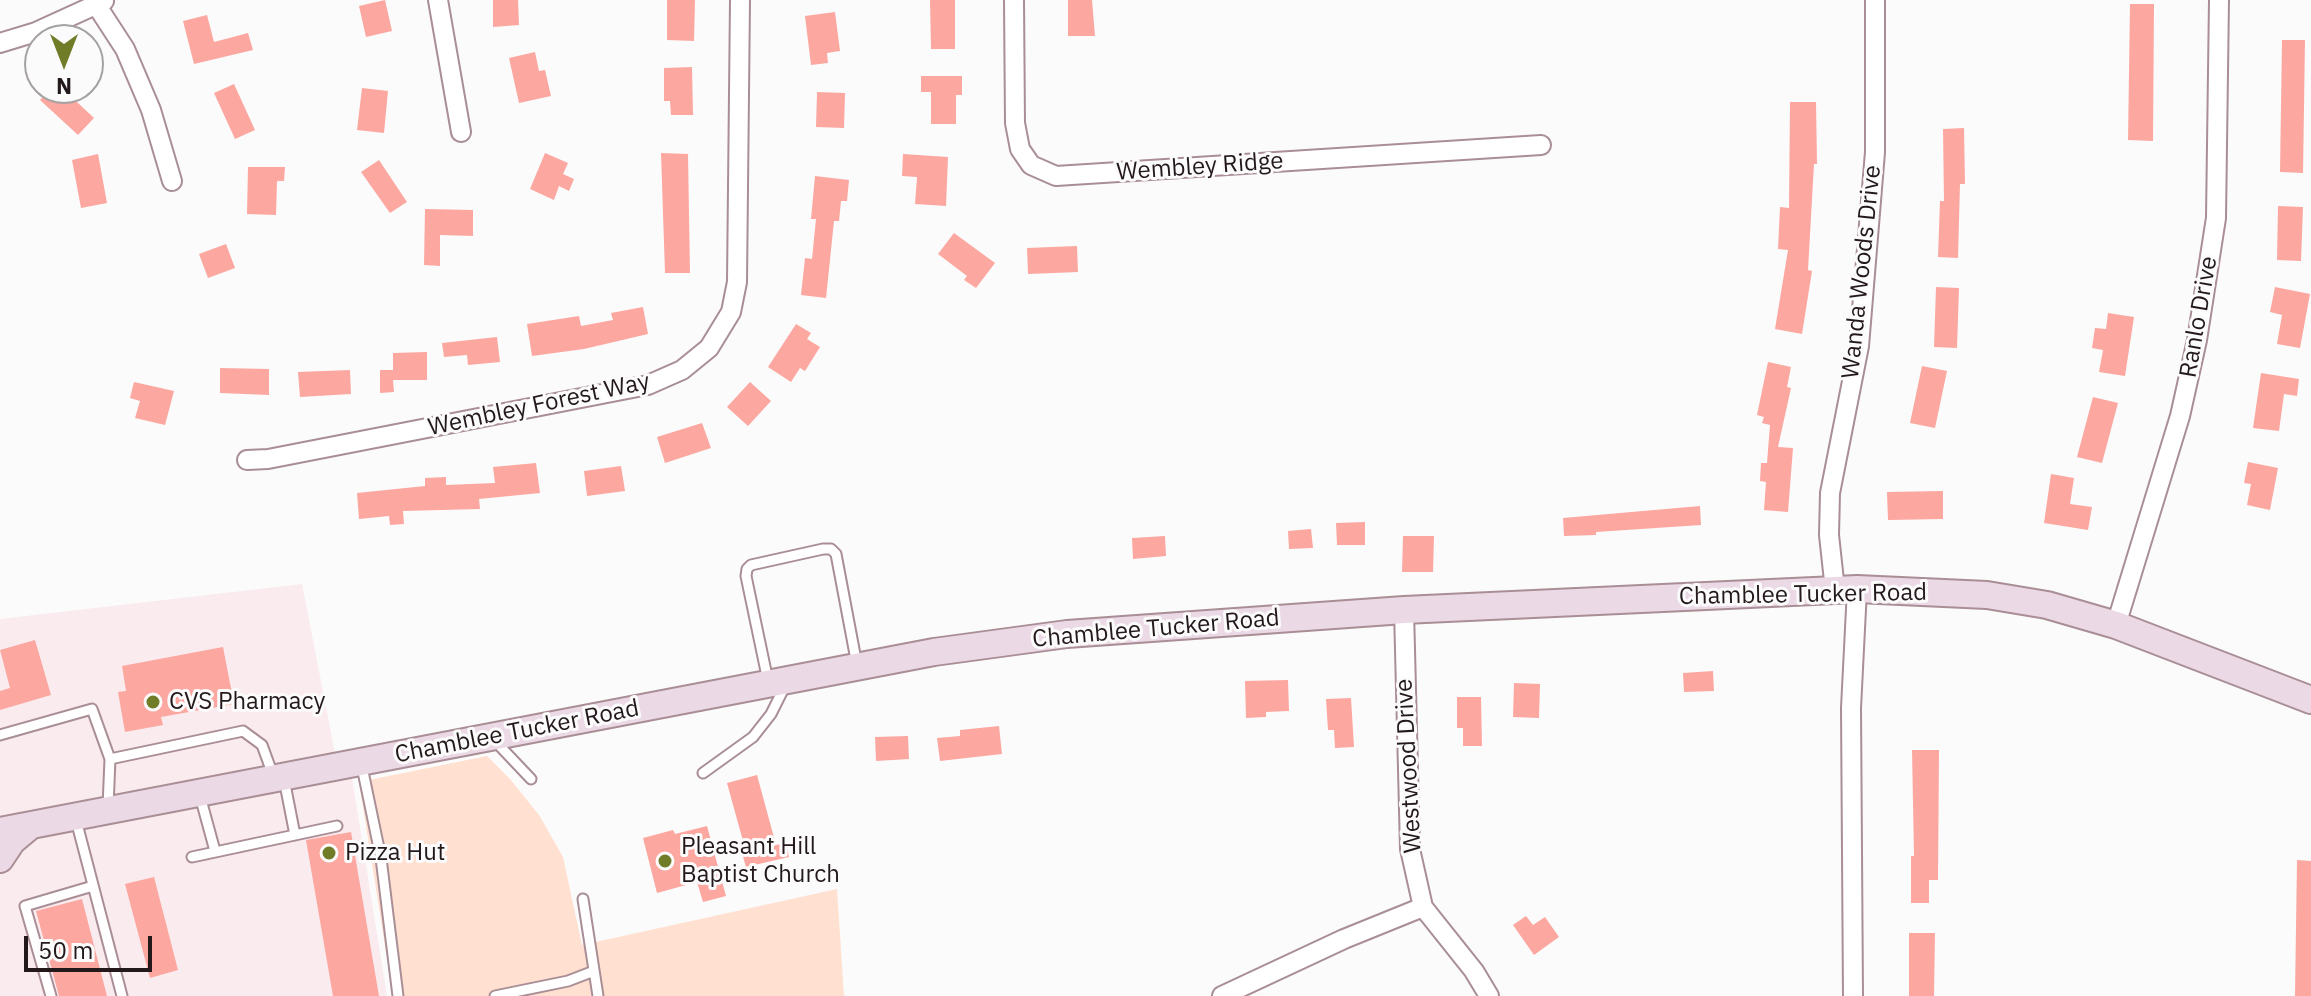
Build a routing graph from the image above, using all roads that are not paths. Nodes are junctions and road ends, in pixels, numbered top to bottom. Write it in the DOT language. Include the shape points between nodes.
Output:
graph roads {
  1 [pos="438,0"];
  2 [pos="740,0"];
  3 [pos="1014,0"];
  4 [pos="1875,0"];
  5 [pos="2219,0"];
  6 [pos="102,3"];
  7 [pos="0,43"];
  8 [pos="461,132"];
  9 [pos="1541,145"];
  10 [pos="172,181"];
  11 [pos="247,460"];
  12 [pos="1846,590"];
  13 [pos="1404,610"];
  14 [pos="2116,625"];
  15 [pos="858,667"];
  16 [pos="778,682"];
  17 [pos="2311,700"];
  18 [pos="0,735"];
  19 [pos="491,737"];
  20 [pos="110,759"];
  21 [pos="361,762"];
  22 [pos="703,773"];
  23 [pos="279,777"];
  24 [pos="531,779"];
  25 [pos="199,793"];
  26 [pos="108,810"];
  27 [pos="75,817"];
  28 [pos="30,826"];
  29 [pos="337,826"];
  30 [pos="0,831"];
  31 [pos="295,835"];
  32 [pos="215,851"];
  33 [pos="192,857"];
  34 [pos="0,859"];
  35 [pos="93,886"];
  36 [pos="583,899"];
  37 [pos="1423,907"];
  38 [pos="594,971"];
  39 [pos="51,996"];
  40 [pos="122,996"];
  41 [pos="398,996"];
  42 [pos="495,996"];
  43 [pos="598,996"];
  44 [pos="1222,996"];
  45 [pos="1489,996"];
  46 [pos="1853,996"];
  1 -- 8 [label="street"];
  2 -- 11 [label="street, Wembley Forest Way" via="737,282 731,312 709,348 682,370 648,385"];
  3 -- 9 [label="street, Wembley Ridge" via="1020,149 1031,165 1056,176"];
  4 -- 12 [label="street, Wanda Woods Drive" via="1875,152 1860,331 1830,493 1829,535"];
  5 -- 14 [label="street, Ranlo Drive" via="2216,218 2197,340 2180,416"];
  6 -- 7 [label="street"];
  6 -- 10 [label="street" via="151,110"];
  12 -- 13 [label="main road, Chamblee Tucker Road"];
  12 -- 14 [label="main road, Chamblee Tucker Road" via="1987,595"];
  12 -- 46 [label="street, Wanda Woods Drive"];
  13 -- 15 [label="main road, Chamblee Tucker Road" via="1067,634"];
  13 -- 37 [label="street, Westwood Drive" via="1410,849"];
  14 -- 17 [label="main road, Chamblee Tucker Road"];
  15 -- 16 [label="main road, Chamblee Tucker Road"];
  15 -- 16 [label="lane" via="836,554 823,549 747,569"];
  16 -- 19 [label="main road, Chamblee Tucker Road"];
  16 -- 22 [label="lane" via="771,714 753,737"];
  18 -- 20 [label="lane" via="92,709"];
  19 -- 21 [label="main road, Chamblee Tucker Road"];
  19 -- 24 [label="lane"];
  20 -- 23 [label="lane" via="243,731 262,745"];
  20 -- 26 [label="lane"];
  21 -- 23 [label="main road, Chamblee Tucker Road"];
  21 -- 41 [label="lane" via="381,858"];
  23 -- 25 [label="main road, Chamblee Tucker Road"];
  23 -- 31 [label="lane"];
  25 -- 26 [label="main road, Chamblee Tucker Road"];
  25 -- 32 [label="lane"];
  26 -- 27 [label="main road, Chamblee Tucker Road"];
  27 -- 28 [label="main road, Chamblee Tucker Road"];
  27 -- 35 [label="lane"];
  28 -- 30 [label="main road, Chamblee Tucker Road"];
  28 -- 34 [label="main road"];
  29 -- 31 [label="lane"];
  31 -- 32 [label="lane"];
  32 -- 33 [label="lane"];
  35 -- 39 [label="lane" via="25,906"];
  35 -- 40 [label="lane"];
  36 -- 38 [label="lane"];
  37 -- 44 [label="street"];
  37 -- 45 [label="street, Westwood Drive"];
  38 -- 42 [label="lane"];
  38 -- 43 [label="lane"];
}
